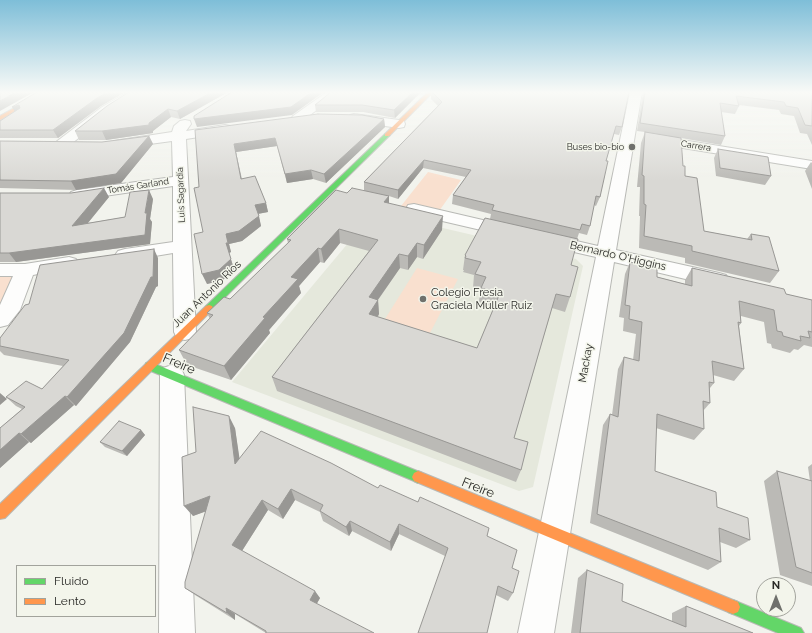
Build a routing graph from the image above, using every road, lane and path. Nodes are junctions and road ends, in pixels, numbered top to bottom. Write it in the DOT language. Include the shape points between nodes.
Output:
graph roads {
  1 [pos="91,122"];
  2 [pos="189,122"];
  3 [pos="384,122"];
  4 [pos="401,122"];
  5 [pos="631,122"];
  6 [pos="399,124"];
  7 [pos="234,128"];
  8 [pos="179,135"];
  9 [pos="628,135"];
  10 [pos="46,145"];
  11 [pos="61,145"];
  12 [pos="82,145"];
  13 [pos="106,145"];
  14 [pos="812,165"];
  15 [pos="181,180"];
  16 [pos="331,190"];
  17 [pos="354,195"];
  18 [pos="64,196"];
  19 [pos="401,206"];
  20 [pos="183,246"];
  21 [pos="606,254"];
  22 [pos="0,270"];
  23 [pos="25,270"];
  24 [pos="736,284"];
  25 [pos="0,319"];
  26 [pos="186,332"];
  27 [pos="161,370"];
  28 [pos="0,513"];
  29 [pos="554,533"];
  30 [pos="177,633"];
  31 [pos="536,633"];
  32 [pos="796,633"];
  1 -- 11 [label="street"];
  2 -- 8 [label="street" via="180,127"];
  3 -- 6 [label="street"];
  4 -- 6 [label="main road, Juan Antonio Ríos"];
  5 -- 9 [label="street, Mackay"];
  6 -- 16 [label="main road, Juan Antonio Ríos"];
  7 -- 8 [label="street"];
  8 -- 13 [label="street"];
  8 -- 15 [label="street, Luis Sagardía"];
  9 -- 14 [label="street, Carrera"];
  9 -- 21 [label="street, Mackay"];
  10 -- 11 [label="street"];
  11 -- 12 [label="street"];
  15 -- 18 [label="street, Tomás Garland"];
  15 -- 20 [label="street, Luis Sagardía"];
  16 -- 17 [label="street"];
  16 -- 26 [label="main road, Juan Antonio Ríos"];
  19 -- 21 [label="street, Bernardo O'Higgins"];
  20 -- 23 [label="street"];
  20 -- 26 [label="street, Luis Sagardía"];
  21 -- 24 [label="street, Bernardo O'Higgins"];
  21 -- 29 [label="street, Mackay"];
  22 -- 23 [label="street"];
  23 -- 25 [label="street" via="12,305"];
  26 -- 27 [label="main road, Juan Antonio Ríos"];
  27 -- 28 [label="main road, Juan Antonio Ríos"];
  27 -- 29 [label="main road, Freire"];
  27 -- 30 [label="street"];
  29 -- 31 [label="street, Mackay"];
  29 -- 32 [label="main road, Freire"];
}
